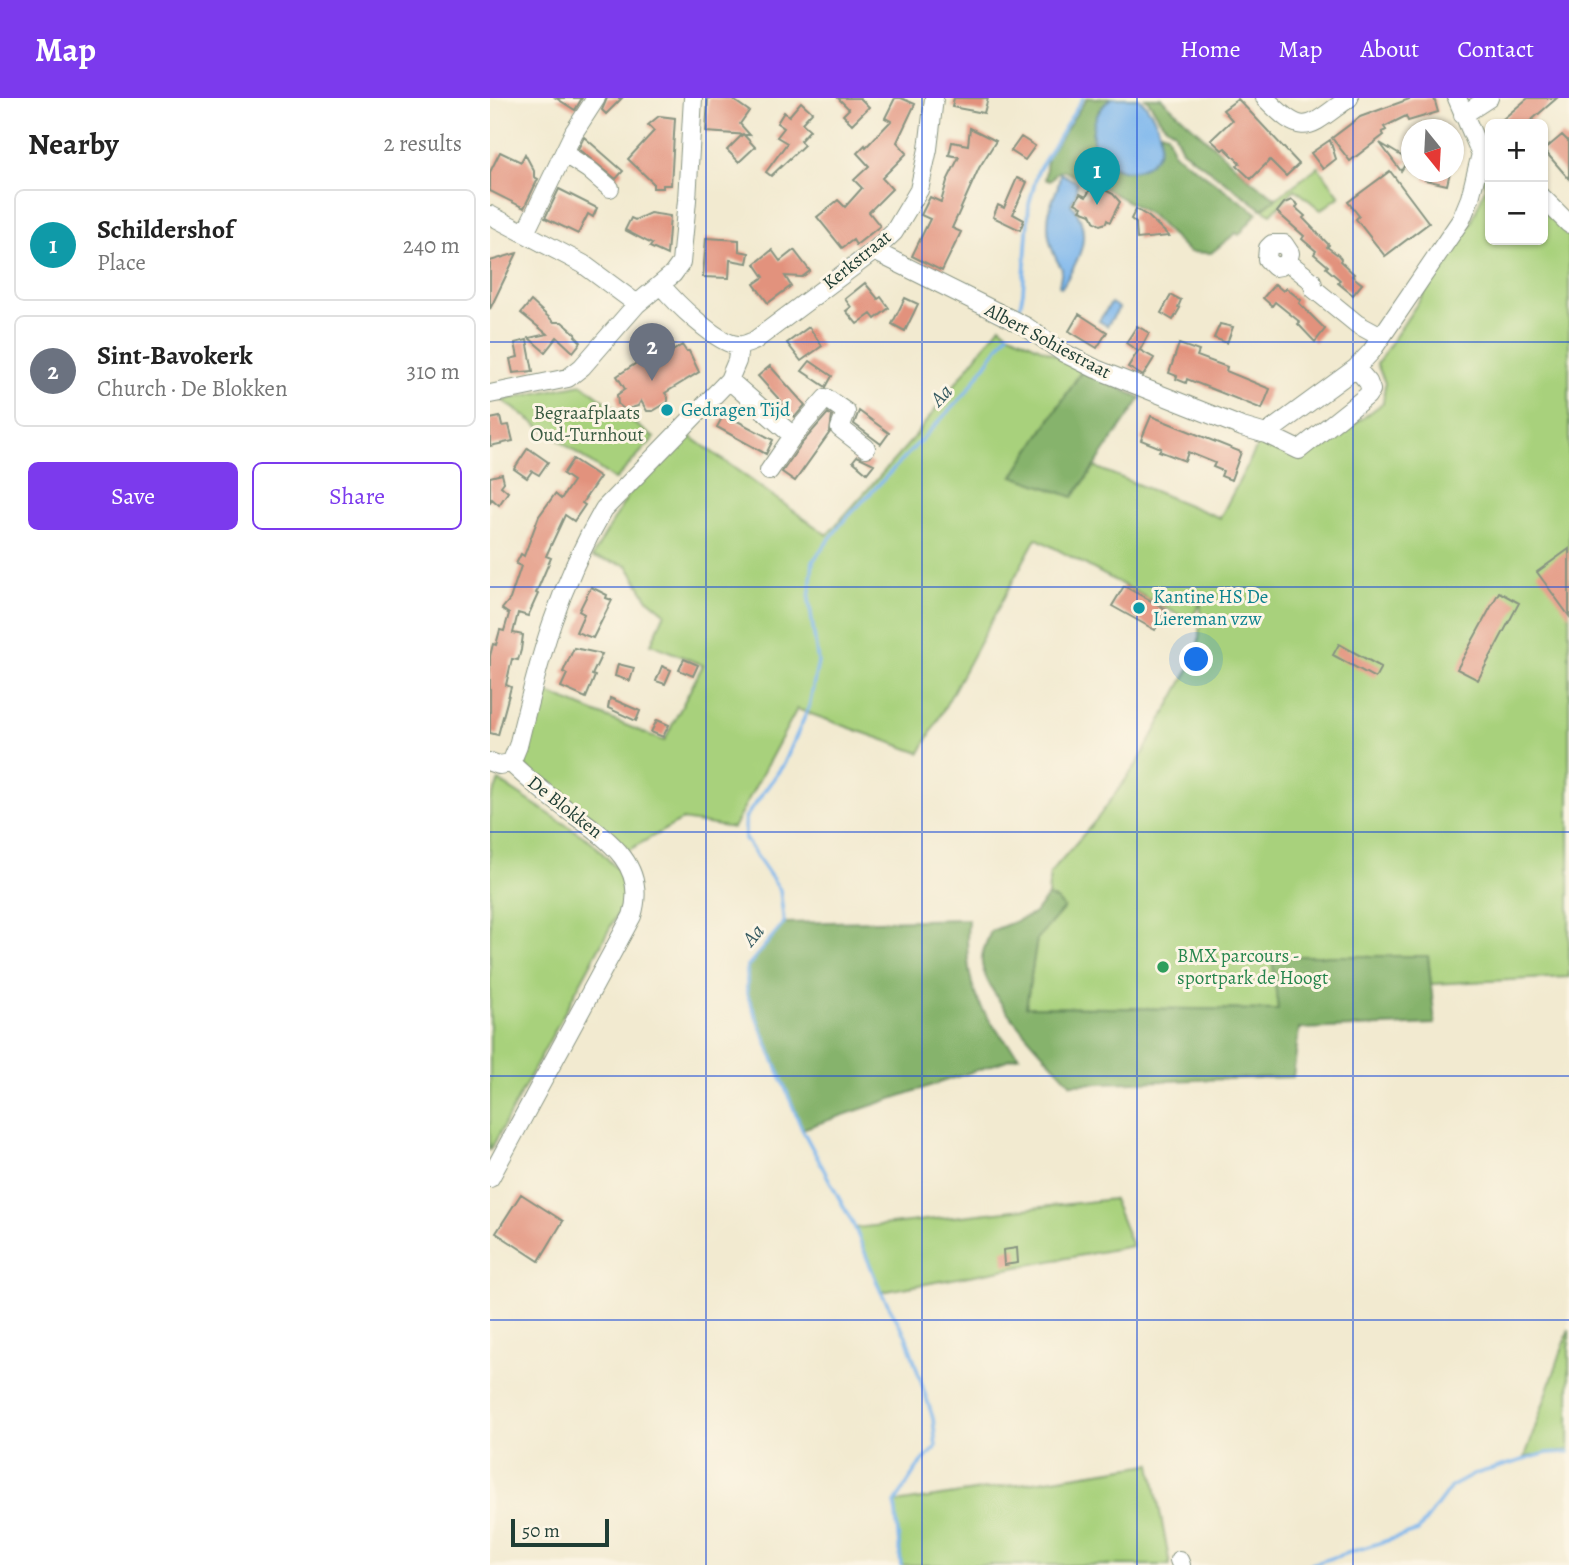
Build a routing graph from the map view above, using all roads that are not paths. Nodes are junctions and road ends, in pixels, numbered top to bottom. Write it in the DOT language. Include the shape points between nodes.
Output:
graph roads {
  1 [pos="596,98"];
  2 [pos="693,98"];
  3 [pos="934,98"];
  4 [pos="1265,98"];
  5 [pos="1349,98"];
  6 [pos="1489,98"];
  7 [pos="1460,106"];
  8 [pos="565,154"];
  9 [pos="1485,155"];
  10 [pos="1485,160"];
  11 [pos="610,188"];
  12 [pos="1548,203"];
  13 [pos="490,215"];
  14 [pos="1569,224"];
  15 [pos="525,233"];
  16 [pos="874,251"];
  17 [pos="1287,262"];
  18 [pos="661,285"];
  19 [pos="637,304"];
  20 [pos="1381,337"];
  21 [pos="739,346"];
  22 [pos="1356,368"];
  23 [pos="729,380"];
  24 [pos="490,394"];
  25 [pos="1266,434"];
  26 [pos="793,436"];
  27 [pos="866,448"];
  28 [pos="769,471"];
  29 [pos="490,762"];
  30 [pos="511,763"];
  31 [pos="490,1178"];
  1 -- 8 [label="street"];
  2 -- 18 [label="street" via="681,263"];
  3 -- 16 [label="street, Kerkstraat" via="919,190 894,232"];
  4 -- 5 [label="street" via="1290,122 1303,126"];
  6 -- 7 [label="street"];
  7 -- 9 [label="street"];
  8 -- 11 [label="street"];
  8 -- 15 [label="street"];
  10 -- 20 [label="street" via="1461,220"];
  12 -- 14 [label="street"];
  13 -- 15 [label="street"];
  15 -- 19 [label="street" via="583,264"];
  16 -- 21 [label="street, Kerkstraat" via="754,341"];
  16 -- 25 [label="street, Albert Sohiestraat" via="1025,327 1096,369"];
  17 -- 20 [label="street" via="1357,324"];
  18 -- 19 [label="street"];
  18 -- 21 [label="street" via="678,306 724,341"];
  19 -- 24 [label="street" via="568,378"];
  20 -- 22 [label="street"];
  21 -- 23 [label="street"];
  22 -- 25 [label="street"];
  22 -- 25 [label="street, Albert Sohiestraat" via="1368,382 1371,390 1367,396 1299,450"];
  23 -- 26 [label="street"];
  23 -- 30 [label="street, De Blokken" via="604,509 589,533 546,636"];
  26 -- 27 [label="street" via="826,398 846,412 840,428"];
  26 -- 28 [label="street"];
  29 -- 30 [label="street"];
  30 -- 31 [label="street, De Blokken" via="613,844 628,864 637,900"];
}
